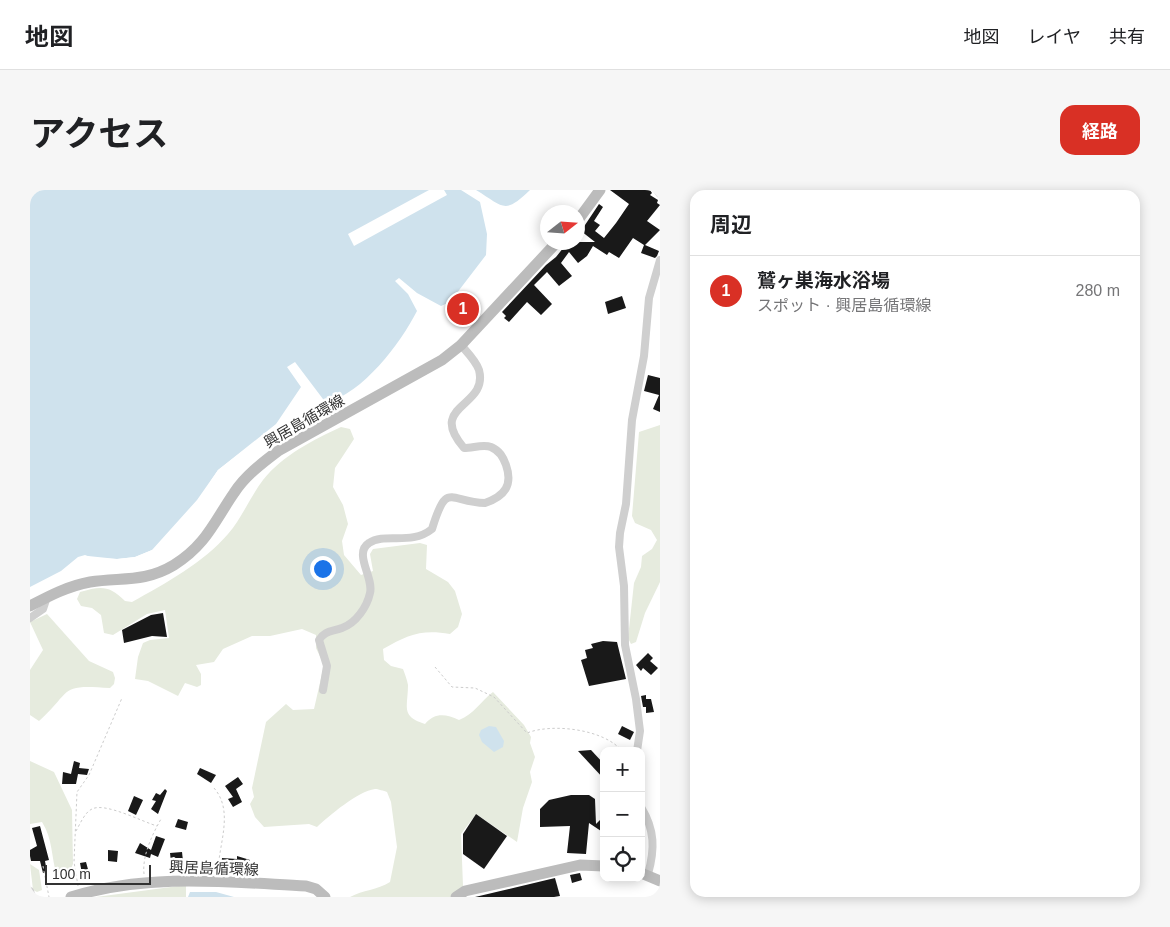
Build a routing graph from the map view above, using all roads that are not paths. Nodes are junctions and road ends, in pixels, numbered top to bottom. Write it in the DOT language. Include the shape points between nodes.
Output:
graph roads {
  1 [pos="600,190"];
  2 [pos="657,190"];
  3 [pos="660,194"];
  4 [pos="585,210"];
  5 [pos="550,250"];
  6 [pos="660,260"];
  7 [pos="658,271"];
  8 [pos="461,345"];
  9 [pos="46,597"];
  10 [pos="30,606"];
  11 [pos="30,618"];
  12 [pos="323,690"];
  13 [pos="638,747"];
  14 [pos="645,815"];
  15 [pos="600,866"];
  16 [pos="645,870"];
  17 [pos="645,874"];
  18 [pos="660,881"];
  19 [pos="30,891"];
  20 [pos="75,896"];
  21 [pos="32,897"];
  22 [pos="325,897"];
  23 [pos="456,897"];
  1 -- 4 [label="main road"];
  2 -- 3 [label="street"];
  5 -- 8 [label="main road, 興居島循環線"];
  6 -- 7 [label="street"];
  7 -- 13 [label="street" via="649,298 620,533 625,645 640,731"];
  8 -- 9 [label="main road, 興居島循環線" via="428,369 294,442 262,463 234,492 202,544 173,566 145,577 91,582"];
  8 -- 12 [label="street" via="478,369 479,384 474,397 456,410 451,419 452,430 464,448 490,446 498,451 510,476 509,484 485,504 459,497 445,500 438,507 432,529 420,537 369,543 362,557 371,582 367,603 351,623 324,633 319,640 327,666"];
  9 -- 10 [label="main road, 興居島循環線"];
  9 -- 11 [label="street" via="43,609"];
  14 -- 16 [label="street" via="653,839"];
  15 -- 23 [label="main road" via="580,865 465,891"];
  17 -- 18 [label="main road"];
  19 -- 21 [label="street"];
  20 -- 22 [label="main road, 興居島循環線" via="108,887 186,880 306,886"];
}
